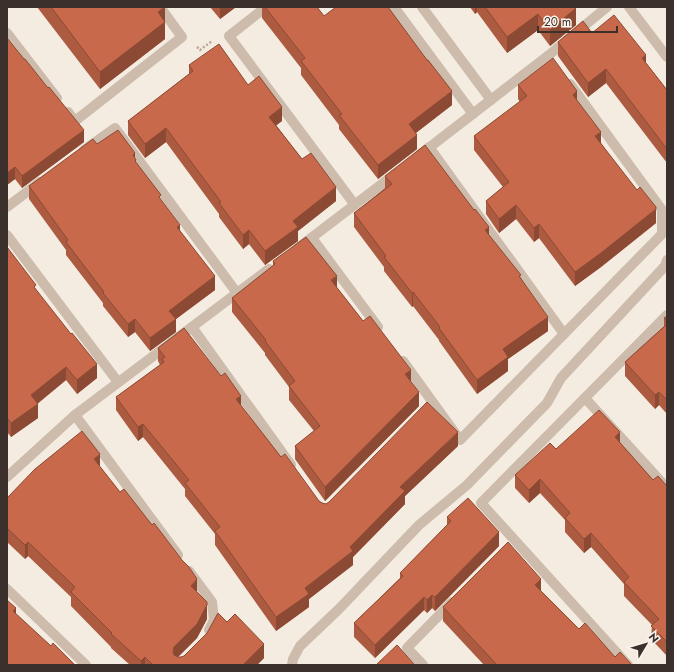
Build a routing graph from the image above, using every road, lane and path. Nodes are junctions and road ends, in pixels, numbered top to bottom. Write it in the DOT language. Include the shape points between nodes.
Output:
graph roads {
  1 [pos="160,7"];
  2 [pos="266,7"];
  3 [pos="394,7"];
  4 [pos="422,7"];
  5 [pos="607,7"];
  6 [pos="629,7"];
  7 [pos="7,35"];
  8 [pos="229,36"];
  9 [pos="182,37"];
  10 [pos="667,57"];
  11 [pos="562,74"];
  12 [pos="491,100"];
  13 [pos="473,114"];
  14 [pos="429,148"];
  15 [pos="74,158"];
  16 [pos="50,176"];
  17 [pos="355,205"];
  18 [pos="7,207"];
  19 [pos="7,235"];
  20 [pos="312,238"];
  21 [pos="293,252"];
  22 [pos="667,260"];
  23 [pos="274,266"];
  24 [pos="237,293"];
  25 [pos="667,315"];
  26 [pos="192,327"];
  27 [pos="381,332"];
  28 [pos="564,334"];
  29 [pos="395,351"];
  30 [pos="118,382"];
  31 [pos="585,398"];
  32 [pos="75,415"];
  33 [pos="297,473"];
  34 [pos="7,477"];
  35 [pos="667,488"];
  36 [pos="7,589"];
  37 [pos="461,594"];
  38 [pos="205,636"];
  39 [pos="295,654"];
  40 [pos="86,665"];
  41 [pos="292,665"];
  42 [pos="300,665"];
  43 [pos="423,665"];
  44 [pos="628,665"];
  1 -- 9 [label="street"];
  2 -- 8 [label="street"];
  3 -- 13 [label="street"];
  4 -- 12 [label="street"];
  5 -- 12 [label="street" via="551,58"];
  6 -- 10 [label="street"];
  7 -- 9 [label="street" via="75,121"];
  8 -- 9 [label="path" via="220,35 200,50 192,40"];
  8 -- 17 [label="street"];
  11 -- 28 [label="street" via="662,210 662,234"];
  12 -- 13 [label="street"];
  13 -- 14 [label="street"];
  14 -- 17 [label="street"];
  14 -- 28 [label="street"];
  15 -- 24 [label="street" via="115,128"];
  16 -- 18 [label="street"];
  17 -- 20 [label="street"];
  19 -- 30 [label="street"];
  20 -- 21 [label="street"];
  20 -- 27 [label="street"];
  22 -- 39 [label="street" via="665,266 561,378 547,403 467,485 419,525"];
  23 -- 24 [label="street"];
  24 -- 26 [label="street"];
  25 -- 31 [label="street"];
  26 -- 30 [label="street"];
  26 -- 33 [label="street"];
  28 -- 29 [label="street" via="460,440 430,404"];
  30 -- 32 [label="street"];
  31 -- 35 [label="street"];
  31 -- 44 [label="street" via="481,503 511,542"];
  32 -- 34 [label="street"];
  32 -- 38 [label="street" via="212,602 214,620"];
  36 -- 40 [label="street"];
  37 -- 43 [label="street" via="407,648"];
  39 -- 41 [label="street"];
  39 -- 42 [label="street"];
}
